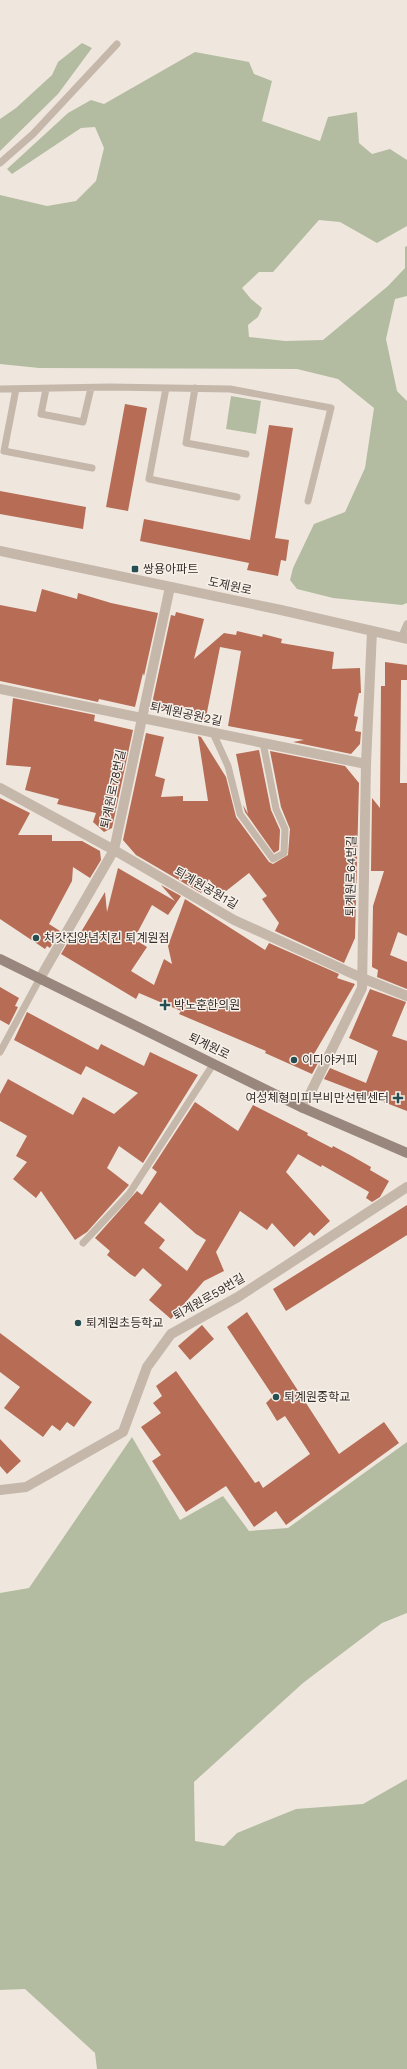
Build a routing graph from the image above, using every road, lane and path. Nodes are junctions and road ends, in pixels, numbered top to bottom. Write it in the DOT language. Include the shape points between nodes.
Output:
graph roads {
  1 [pos="117,44"];
  2 [pos="0,163"];
  3 [pos="91,388"];
  4 [pos="166,388"];
  5 [pos="195,388"];
  6 [pos="0,389"];
  7 [pos="16,389"];
  8 [pos="46,389"];
  9 [pos="246,454"];
  10 [pos="92,468"];
  11 [pos="237,497"];
  12 [pos="308,501"];
  13 [pos="0,552"];
  14 [pos="170,587"];
  15 [pos="407,624"];
  16 [pos="372,631"];
  17 [pos="404,638"];
  18 [pos="0,689"];
  19 [pos="142,718"];
  20 [pos="213,733"];
  21 [pos="263,743"];
  22 [pos="366,764"];
  23 [pos="0,788"];
  24 [pos="114,850"];
  25 [pos="0,959"];
  26 [pos="362,978"];
  27 [pos="39,980"];
  28 [pos="407,996"];
  29 [pos="0,1052"];
  30 [pos="214,1063"];
  31 [pos="303,1108"];
  32 [pos="407,1154"];
  33 [pos="407,1187"];
  34 [pos="83,1243"];
  35 [pos="0,1490"];
  1 -- 2 [label="lane" via="33,134"];
  3 -- 4 [label="lane"];
  3 -- 8 [label="lane"];
  3 -- 8 [label="lane" via="83,422 41,414"];
  4 -- 5 [label="lane"];
  4 -- 11 [label="lane" via="149,479"];
  5 -- 9 [label="lane" via="186,443"];
  5 -- 12 [label="lane" via="230,388 331,408"];
  6 -- 7 [label="lane"];
  7 -- 8 [label="lane"];
  7 -- 10 [label="lane" via="4,451"];
  13 -- 14 [label="street, 도제원로"];
  14 -- 16 [label="street, 도제원로"];
  14 -- 19 [label="street, 퇴계원로78번길"];
  15 -- 17 [label="lane"];
  16 -- 17 [label="street, 도제원로"];
  16 -- 22 [label="street, 퇴계원로64번길"];
  18 -- 19 [label="street, 퇴계원공원2길"];
  19 -- 20 [label="street, 퇴계원공원2길"];
  19 -- 24 [label="street, 퇴계원로78번길"];
  20 -- 21 [label="street, 퇴계원공원2길"];
  20 -- 21 [label="lane" via="228,766 240,814 273,859 284,853 285,829 276,809"];
  21 -- 22 [label="street, 퇴계원공원2길"];
  22 -- 26 [label="street, 퇴계원로64번길"];
  23 -- 24 [label="street, 퇴계원공원1길"];
  24 -- 26 [label="street, 퇴계원공원1길" via="234,920"];
  24 -- 27 [label="street, 퇴계원로78번길"];
  25 -- 27 [label="street, 퇴계원로"];
  26 -- 28 [label="street, 퇴계원공원1길"];
  26 -- 31 [label="street, 퇴계원로64번길" via="362,988"];
  27 -- 29 [label="lane"];
  27 -- 30 [label="street, 퇴계원로"];
  30 -- 31 [label="street, 퇴계원로"];
  30 -- 34 [label="lane" via="129,1194"];
  31 -- 32 [label="street, 퇴계원로"];
  33 -- 35 [label="street, 퇴계원로59번길" via="238,1296 171,1334 147,1367 123,1432 26,1487"];
}
